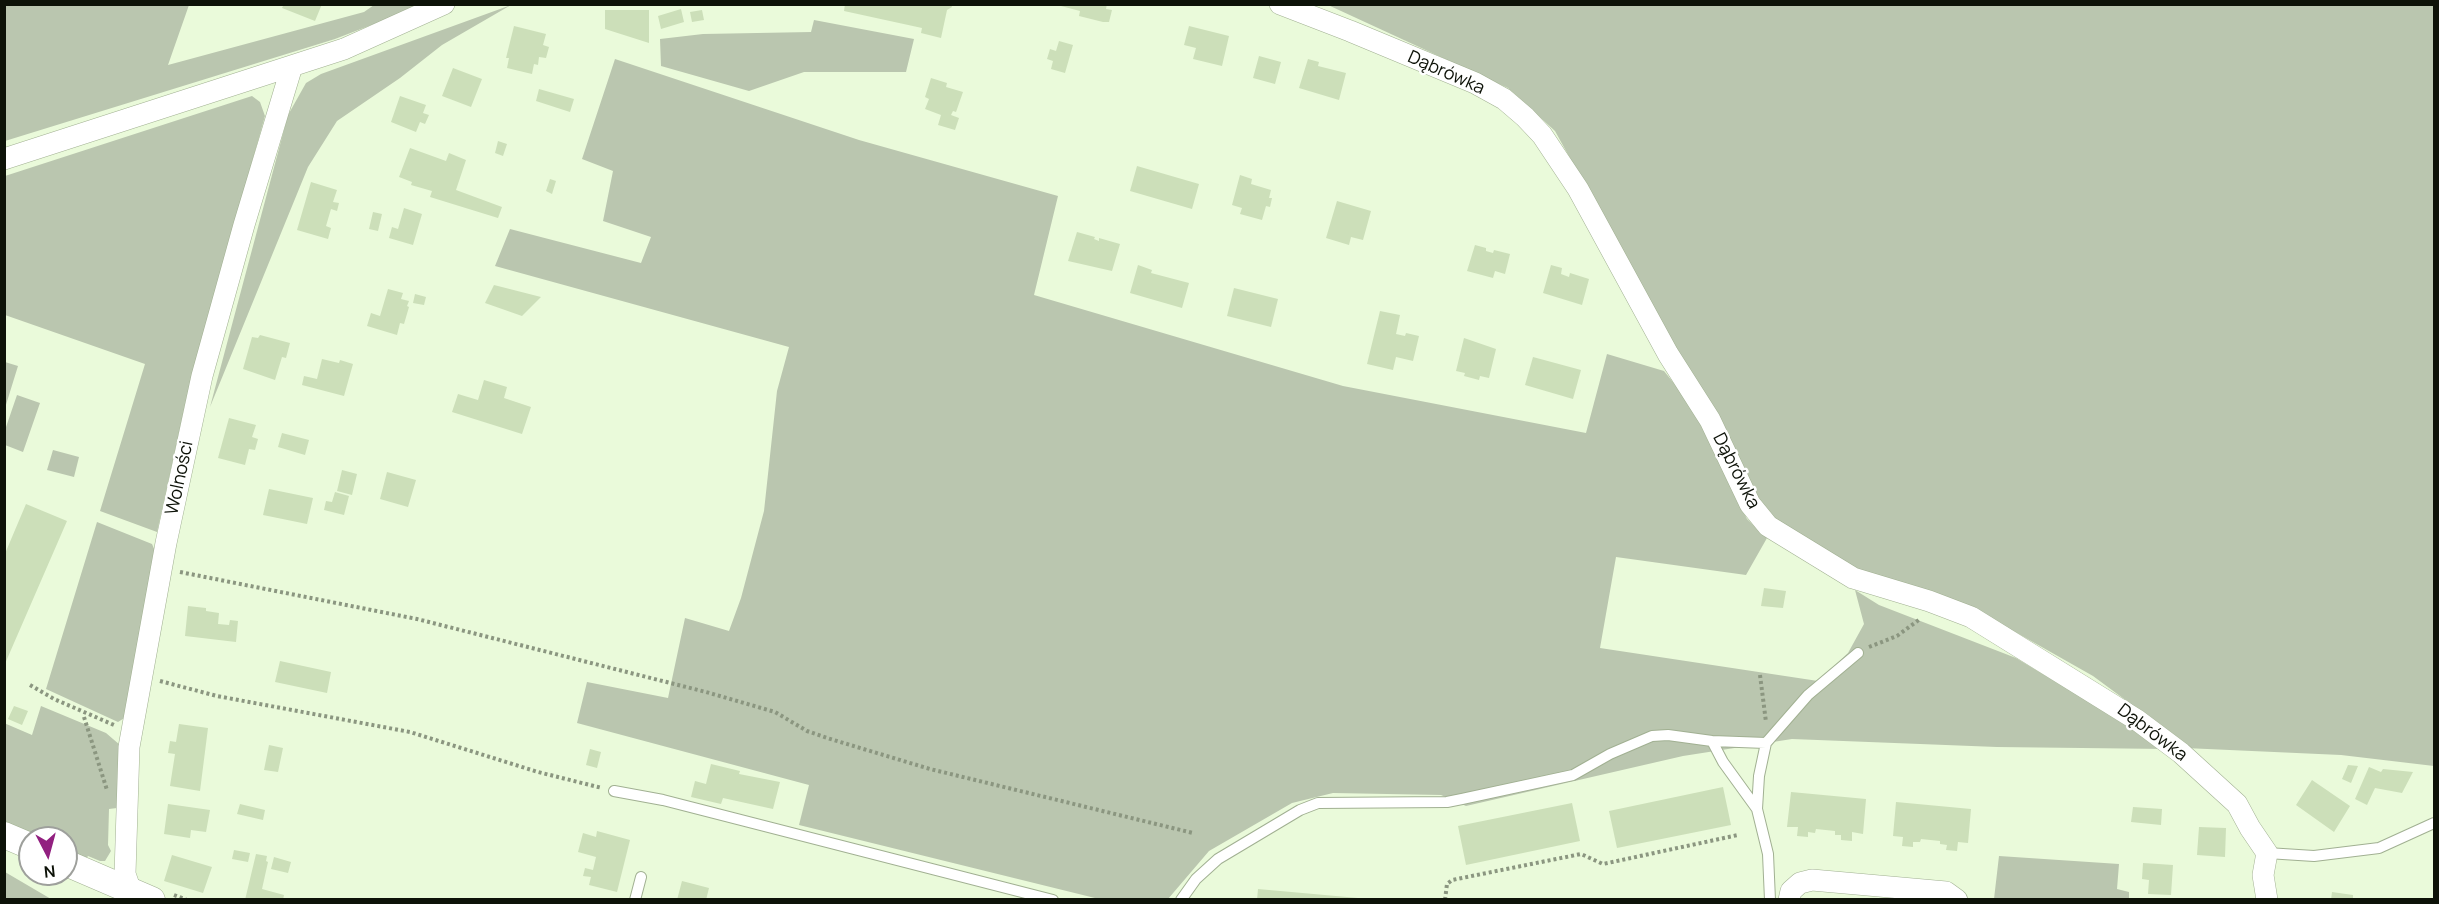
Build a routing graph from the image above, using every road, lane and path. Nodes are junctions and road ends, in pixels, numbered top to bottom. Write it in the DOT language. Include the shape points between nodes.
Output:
graph roads {
  1 [pos="444,4"];
  2 [pos="1280,4"];
  3 [pos="292,66"];
  4 [pos="4,159"];
  5 [pos="161,569"];
  6 [pos="1929,601"];
  7 [pos="1858,653"];
  8 [pos="1760,675"];
  9 [pos="142,678"];
  10 [pos="30,685"];
  11 [pos="84,717"];
  12 [pos="134,720"];
  13 [pos="1712,741"];
  14 [pos="1766,743"];
  15 [pos="614,791"];
  16 [pos="108,795"];
  17 [pos="1757,809"];
  18 [pos="2434,823"];
  19 [pos="1193,833"];
  20 [pos="4,835"];
  21 [pos="1738,835"];
  22 [pos="18,841"];
  23 [pos="2267,853"];
  24 [pos="78,868"];
  25 [pos="641,877"];
  26 [pos="146,896"];
  27 [pos="187,900"];
  28 [pos="635,900"];
  29 [pos="1053,900"];
  30 [pos="1181,900"];
  31 [pos="1445,900"];
  32 [pos="1770,900"];
  33 [pos="1789,900"];
  34 [pos="1957,900"];
  35 [pos="2267,900"];
  1 -- 3 [label="street" via="344,50"];
  2 -- 6 [label="street, Dąbrówka" via="1475,83 1504,99 1525,117 1542,135 1578,189 1668,354 1710,420 1750,504 1762,519 1853,578"];
  3 -- 4 [label="street"];
  3 -- 5 [label="street, Wolności" via="202,376"];
  5 -- 9 [label="street, Wolności"];
  5 -- 19 [label="path" via="417,619 706,692 786,716 807,731 930,769"];
  6 -- 7 [label="path" via="1929,611 1915,623 1897,636"];
  6 -- 23 [label="street, Dąbrówka" via="1971,617 2137,720 2181,753 2237,804"];
  7 -- 14 [label="lane" via="1808,695"];
  8 -- 14 [label="path"];
  9 -- 12 [label="street, Wolności"];
  9 -- 15 [label="path" via="410,732"];
  10 -- 12 [label="path" via="116,726"];
  11 -- 16 [label="path"];
  12 -- 26 [label="street, Wolności" via="129,747 125,874"];
  13 -- 14 [label="lane"];
  13 -- 17 [label="lane"];
  13 -- 30 [label="lane" via="1652,736 1573,775 1462,799 1318,803 1218,859"];
  14 -- 17 [label="lane"];
  15 -- 29 [label="lane" via="663,800"];
  17 -- 32 [label="lane" via="1767,854"];
  18 -- 23 [label="lane" via="2379,848 2314,856"];
  20 -- 22 [label="street"];
  21 -- 31 [label="path" via="1603,864 1581,854 1452,880 1447,884"];
  23 -- 35 [label="street" via="2263,875"];
  24 -- 26 [label="street"];
  25 -- 28 [label="lane"];
  26 -- 27 [label="path"];
  33 -- 34 [label="street" via="1791,891 1800,883 1812,880 1946,892"];
}
